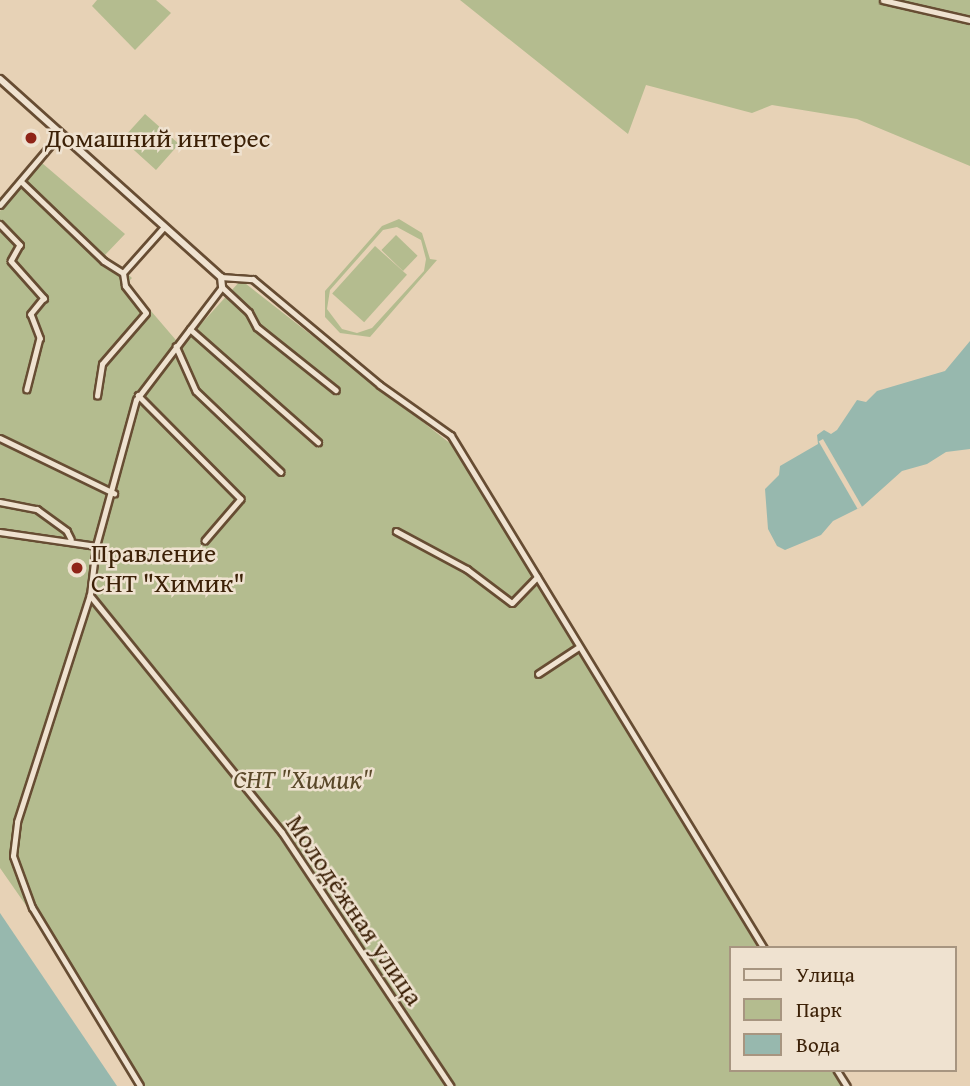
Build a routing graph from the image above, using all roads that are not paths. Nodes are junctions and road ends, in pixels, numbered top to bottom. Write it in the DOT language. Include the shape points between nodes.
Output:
graph roads {
  1 [pos="883,0"];
  2 [pos="970,20"];
  3 [pos="0,79"];
  4 [pos="60,134"];
  5 [pos="21,181"];
  6 [pos="0,205"];
  7 [pos="0,224"];
  8 [pos="164,227"];
  9 [pos="123,273"];
  10 [pos="220,277"];
  11 [pos="222,287"];
  12 [pos="190,329"];
  13 [pos="176,346"];
  14 [pos="27,388"];
  15 [pos="336,390"];
  16 [pos="97,396"];
  17 [pos="138,396"];
  18 [pos="0,438"];
  19 [pos="318,442"];
  20 [pos="281,472"];
  21 [pos="114,493"];
  22 [pos="0,502"];
  23 [pos="396,531"];
  24 [pos="0,532"];
  25 [pos="71,539"];
  26 [pos="205,541"];
  27 [pos="96,546"];
  28 [pos="537,577"];
  29 [pos="90,595"];
  30 [pos="579,646"];
  31 [pos="538,674"];
  32 [pos="763,946"];
  33 [pos="140,1086"];
  34 [pos="451,1086"];
  1 -- 2 [label="street"];
  3 -- 4 [label="street"];
  4 -- 5 [label="street"];
  4 -- 8 [label="street"];
  5 -- 6 [label="street"];
  5 -- 9 [label="street" via="104,261"];
  7 -- 14 [label="street" via="20,245 11,261 44,298 32,314 40,338"];
  8 -- 9 [label="street"];
  8 -- 10 [label="street"];
  9 -- 16 [label="street" via="125,286 146,313 102,364"];
  10 -- 11 [label="street"];
  10 -- 28 [label="street" via="253,279 380,385 451,435"];
  11 -- 12 [label="street"];
  11 -- 15 [label="street" via="249,312 257,327"];
  12 -- 13 [label="street"];
  12 -- 19 [label="street"];
  13 -- 17 [label="street"];
  13 -- 20 [label="street" via="196,391"];
  17 -- 21 [label="street"];
  17 -- 26 [label="street" via="241,499"];
  18 -- 21 [label="street"];
  21 -- 27 [label="street"];
  22 -- 25 [label="street" via="37,509"];
  23 -- 28 [label="street" via="467,569 512,603"];
  24 -- 25 [label="street"];
  25 -- 27 [label="street"];
  27 -- 29 [label="street"];
  28 -- 30 [label="street"];
  29 -- 33 [label="street" via="17,822 13,856 32,908"];
  29 -- 34 [label="street, Молодёжная улица" via="282,832"];
  30 -- 31 [label="street"];
  30 -- 32 [label="street"];
}
